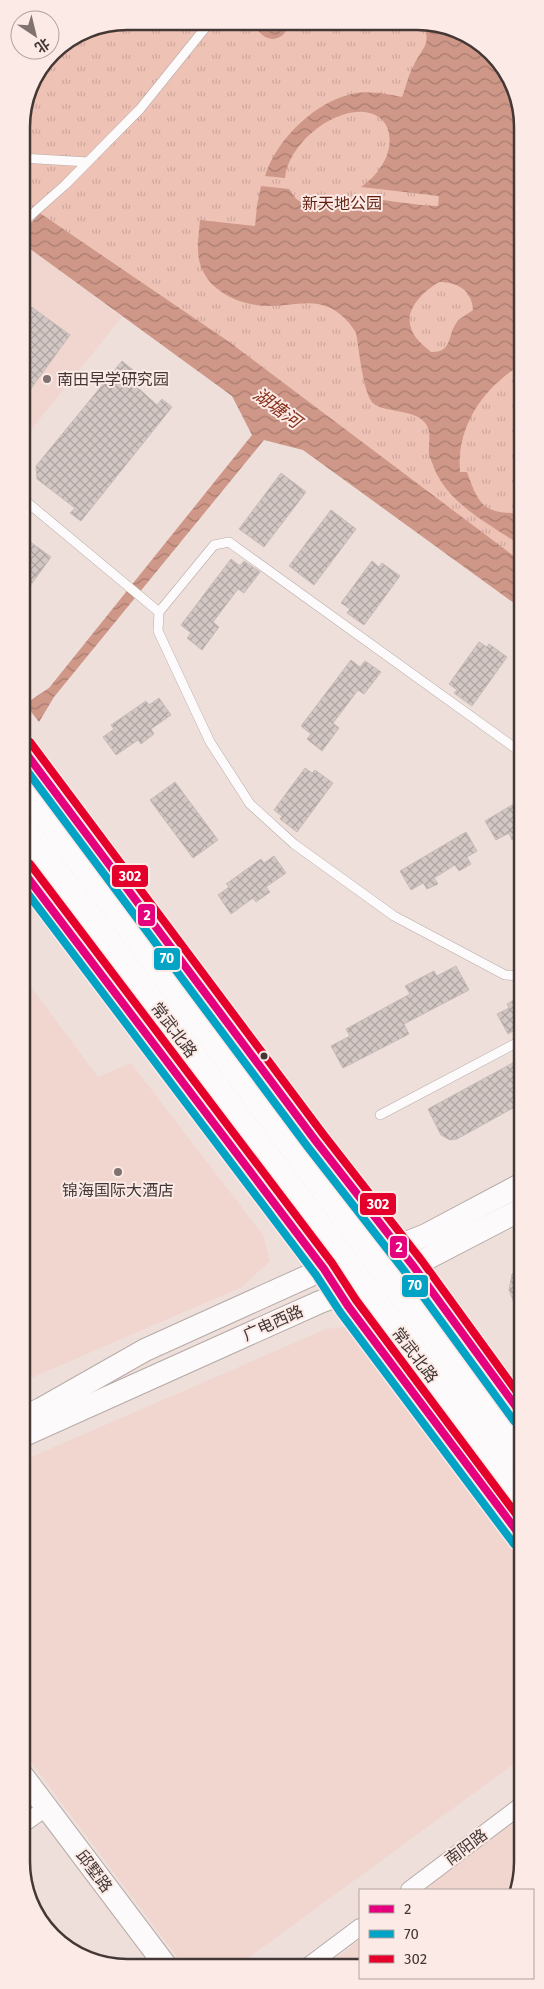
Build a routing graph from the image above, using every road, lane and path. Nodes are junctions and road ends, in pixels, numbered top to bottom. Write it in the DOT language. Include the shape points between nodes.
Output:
graph roads {
  1 [pos="204,30"];
  2 [pos="30,158"];
  3 [pos="88,162"];
  4 [pos="30,216"];
  5 [pos="30,505"];
  6 [pos="159,612"];
  7 [pos="514,747"];
  8 [pos="30,759"];
  9 [pos="30,791"];
  10 [pos="30,836"];
  11 [pos="42,852"];
  12 [pos="30,881"];
  13 [pos="41,896"];
  14 [pos="82,906"];
  15 [pos="514,976"];
  16 [pos="514,1044"];
  17 [pos="380,1115"];
  18 [pos="514,1188"];
  19 [pos="514,1213"];
  20 [pos="386,1252"];
  21 [pos="336,1267"];
  22 [pos="414,1267"];
  23 [pos="390,1277"];
  24 [pos="353,1290"];
  25 [pos="514,1404"];
  26 [pos="30,1414"];
  27 [pos="30,1432"];
  28 [pos="514,1445"];
  29 [pos="514,1489"];
  30 [pos="514,1526"];
  31 [pos="30,1786"];
  32 [pos="46,1808"];
  33 [pos="514,1810"];
  34 [pos="30,1819"];
  35 [pos="409,1889"];
  36 [pos="359,1928"];
  37 [pos="161,1959"];
  38 [pos="317,1959"];
  1 -- 3 [label="lane" via="140,109"];
  2 -- 3 [label="lane"];
  3 -- 4 [label="lane"];
  5 -- 6 [label="lane"];
  6 -- 7 [label="lane" via="214,545 229,542"];
  6 -- 15 [label="lane" via="158,631 210,742 250,804 294,844 394,916 505,975"];
  8 -- 20 [label="street" via="315,1140"];
  9 -- 20 [label="main road, 常武北路"];
  10 -- 11 [label="main road, 常武北路"];
  11 -- 13 [label="main road"];
  11 -- 14 [label="main road, 常武北路"];
  12 -- 13 [label="street"];
  13 -- 14 [label="main road"];
  13 -- 21 [label="street"];
  14 -- 21 [label="main road, 常武北路"];
  16 -- 17 [label="lane"];
  18 -- 20 [label="street, 广电西路" via="426,1235"];
  19 -- 22 [label="street, 广电西路"];
  20 -- 21 [label="street, 广电西路"];
  20 -- 22 [label="street"];
  20 -- 23 [label="main road, 常武北路"];
  21 -- 24 [label="main road, 常武北路"];
  21 -- 26 [label="street, 广电西路" via="145,1350"];
  22 -- 23 [label="street, 广电西路"];
  22 -- 25 [label="street"];
  23 -- 24 [label="street, 广电西路"];
  23 -- 28 [label="main road, 常武北路"];
  24 -- 27 [label="street, 广电西路"];
  24 -- 29 [label="main road, 常武北路"];
  24 -- 30 [label="street"];
  31 -- 32 [label="street, 邱墅路"];
  32 -- 34 [label="street"];
  32 -- 37 [label="street, 邱墅路"];
  33 -- 35 [label="street, 南阳路"];
  36 -- 38 [label="street"];
}
